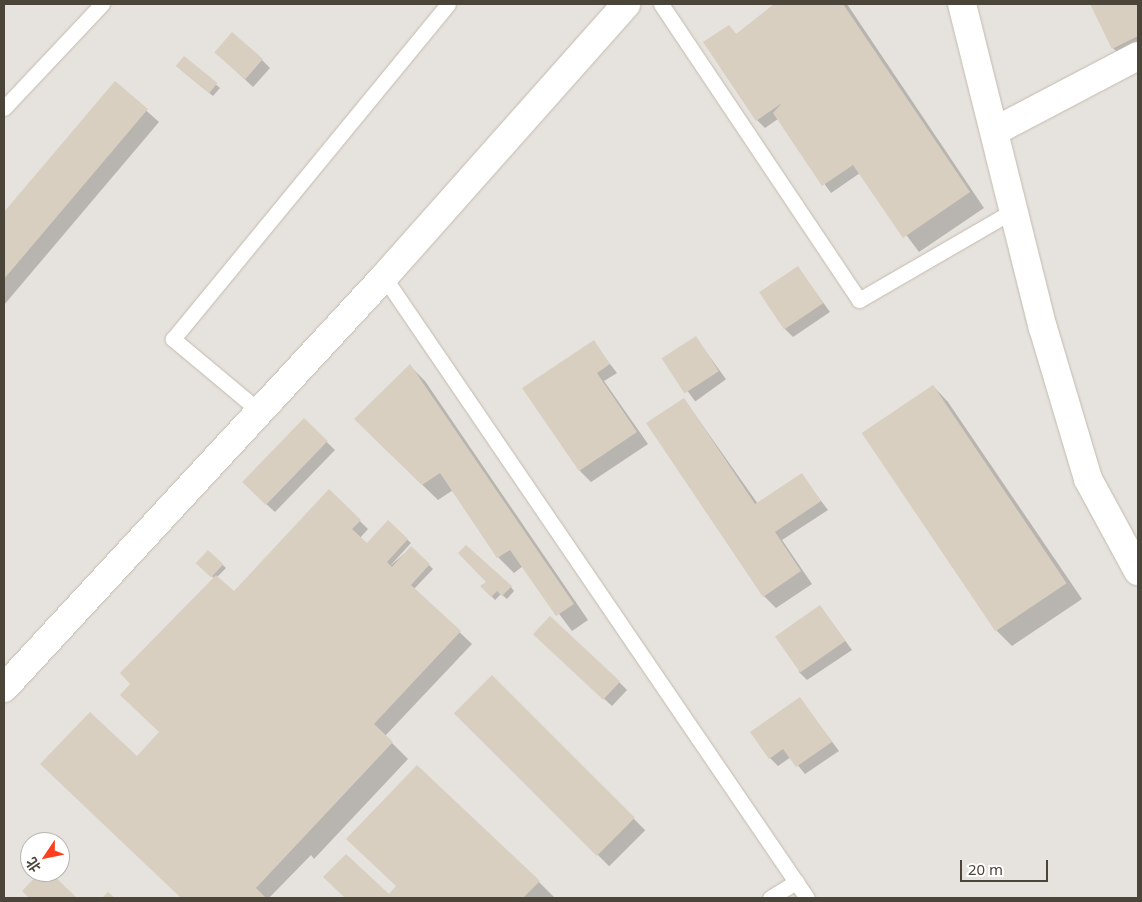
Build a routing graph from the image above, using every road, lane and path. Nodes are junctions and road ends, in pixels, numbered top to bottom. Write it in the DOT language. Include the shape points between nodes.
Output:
graph roads {
  1 [pos="102,4"];
  2 [pos="448,4"];
  3 [pos="626,4"];
  4 [pos="661,4"];
  5 [pos="962,4"];
  6 [pos="1138,56"];
  7 [pos="4,108"];
  8 [pos="995,131"];
  9 [pos="1014,210"];
  10 [pos="384,276"];
  11 [pos="258,410"];
  12 [pos="1138,571"];
  13 [pos="4,688"];
  14 [pos="796,882"];
  15 [pos="770,898"];
  16 [pos="807,898"];
  1 -- 7 [label="lane"];
  2 -- 11 [label="lane" via="173,338"];
  3 -- 10 [label="street"];
  4 -- 9 [label="lane" via="859,300"];
  5 -- 8 [label="street"];
  6 -- 8 [label="street"];
  8 -- 9 [label="street"];
  9 -- 12 [label="street" via="1088,479"];
  10 -- 11 [label="street"];
  10 -- 14 [label="lane"];
  11 -- 13 [label="street"];
  14 -- 15 [label="lane"];
  14 -- 16 [label="lane"];
}
